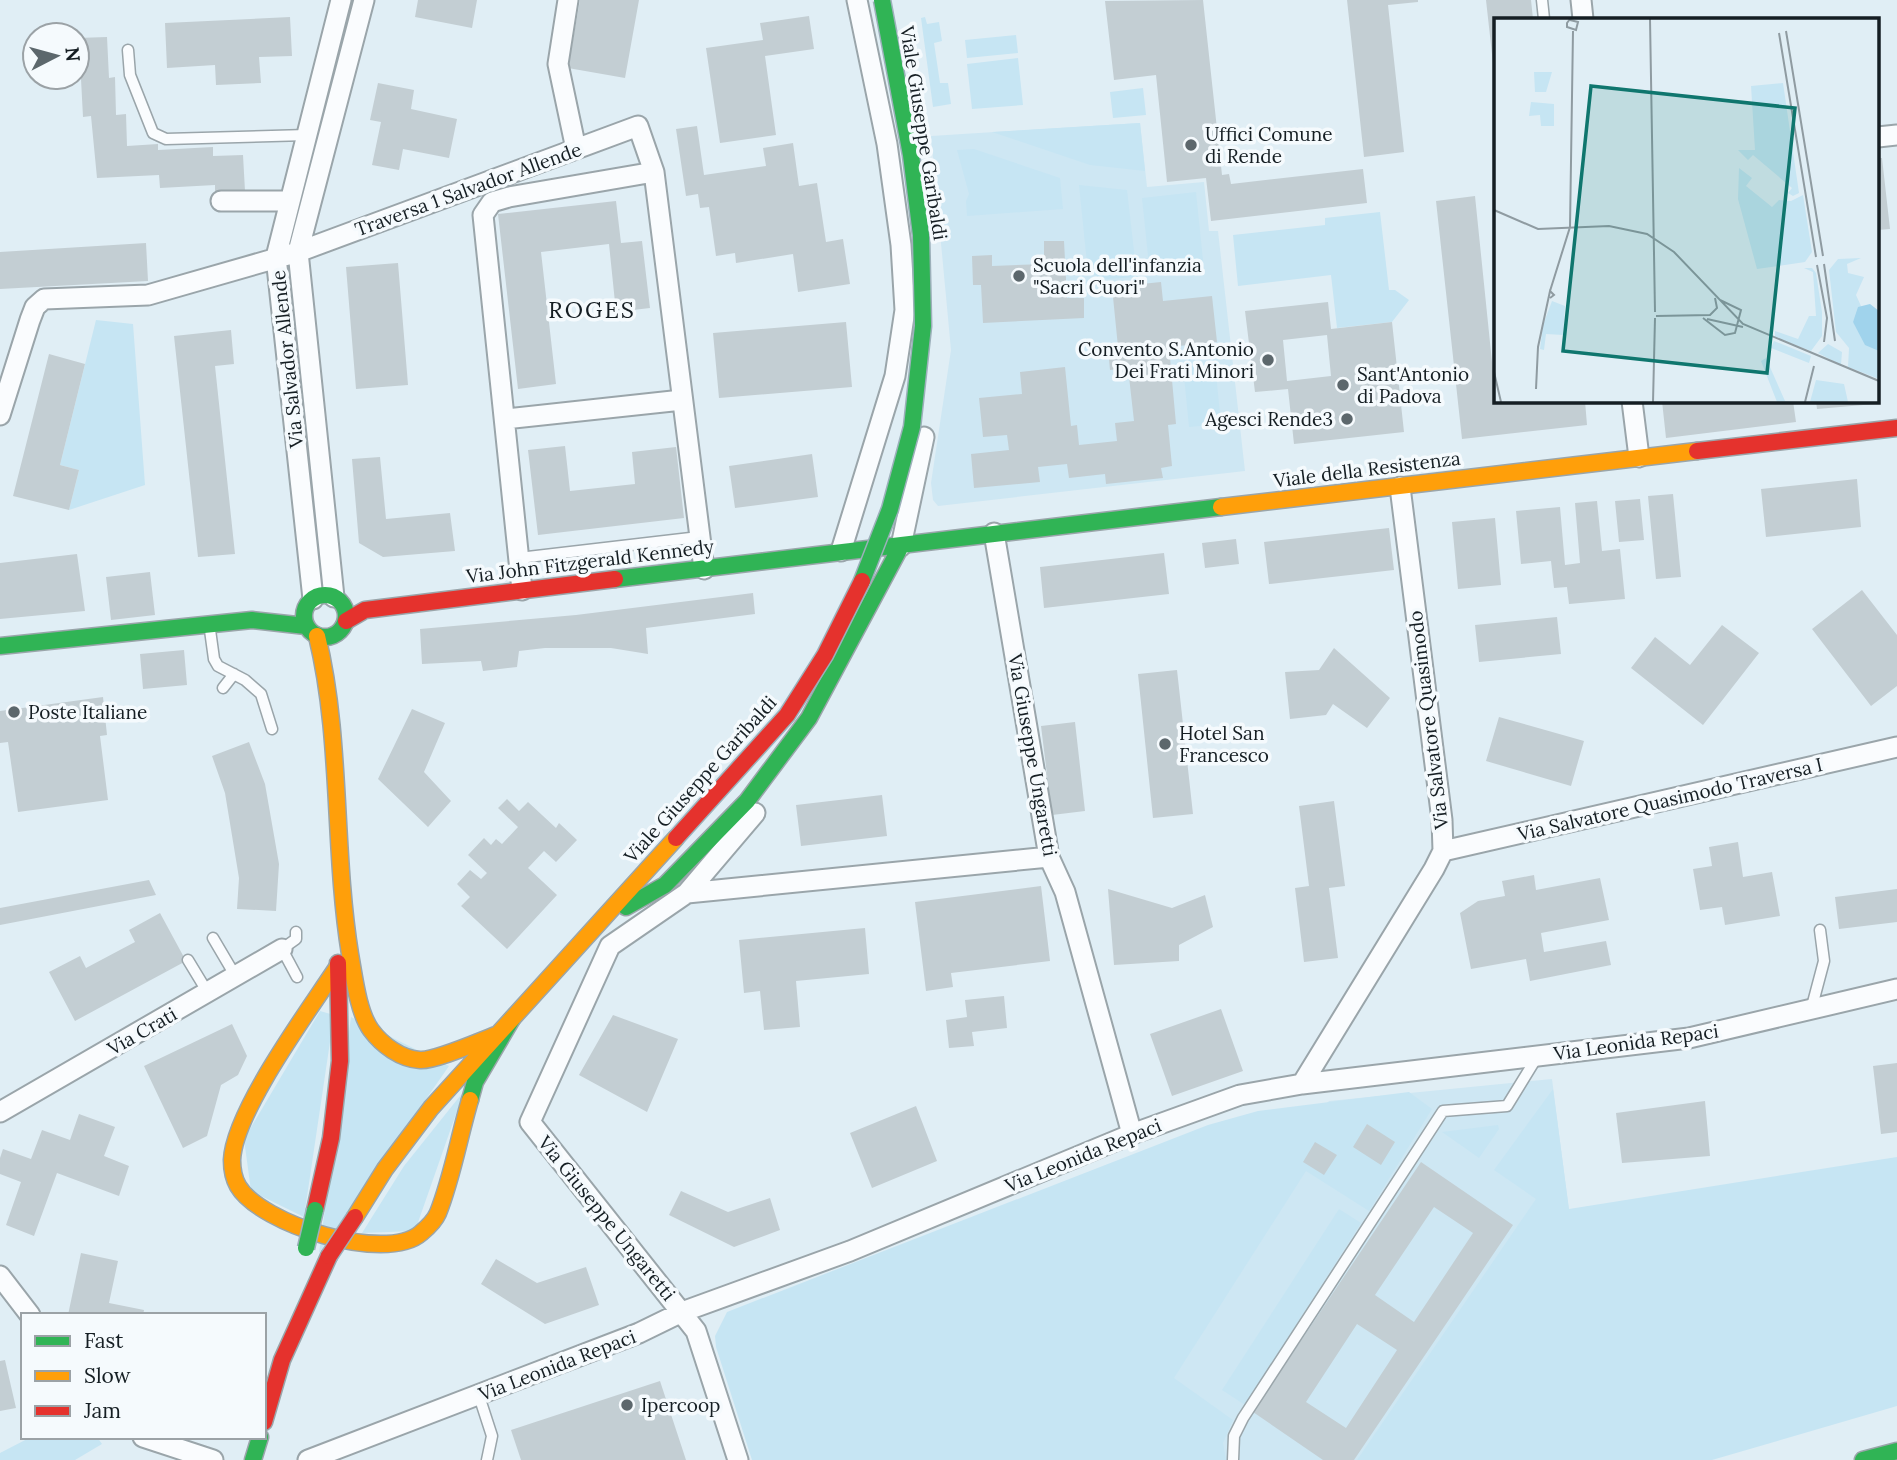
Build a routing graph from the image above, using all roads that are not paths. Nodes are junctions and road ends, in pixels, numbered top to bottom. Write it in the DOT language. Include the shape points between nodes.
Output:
graph roads {
  1 [pos="341,0"];
  2 [pos="364,0"];
  3 [pos="569,0"];
  4 [pos="857,0"];
  5 [pos="882,0"];
  6 [pos="895,0"];
  7 [pos="1542,0"];
  8 [pos="1581,0"];
  9 [pos="1544,18"];
  10 [pos="1583,18"];
  11 [pos="128,50"];
  12 [pos="307,135"];
  13 [pos="576,149"];
  14 [pos="654,172"];
  15 [pos="221,201"];
  16 [pos="290,201"];
  17 [pos="298,252"];
  18 [pos="276,257"];
  19 [pos="682,400"];
  20 [pos="1632,402"];
  21 [pos="0,415"];
  22 [pos="506,419"];
  23 [pos="1897,428"];
  24 [pos="1639,457"];
  25 [pos="1400,486"];
  26 [pos="994,533"];
  27 [pos="699,537"];
  28 [pos="901,546"];
  29 [pos="841,551"];
  30 [pos="519,558"];
  31 [pos="704,569"];
  32 [pos="522,590"];
  33 [pos="334,597"];
  34 [pos="313,599"];
  35 [pos="209,625"];
  36 [pos="342,627"];
  37 [pos="312,631"];
  38 [pos="0,646"];
  39 [pos="234,674"];
  40 [pos="327,676"];
  41 [pos="223,688"];
  42 [pos="809,718"];
  43 [pos="272,729"];
  44 [pos="1897,747"];
  45 [pos="1443,851"];
  46 [pos="1049,857"];
  47 [pos="687,893"];
  48 [pos="344,916"];
  49 [pos="600,922"];
  50 [pos="1821,930"];
  51 [pos="296,932"];
  52 [pos="213,938"];
  53 [pos="282,949"];
  54 [pos="188,960"];
  55 [pos="338,965"];
  56 [pos="236,977"];
  57 [pos="297,977"];
  58 [pos="1897,989"];
  59 [pos="208,994"];
  60 [pos="1811,1010"];
  61 [pos="512,1019"];
  62 [pos="496,1035"];
  63 [pos="1537,1056"];
  64 [pos="1302,1084"];
  65 [pos="1,1110"];
  66 [pos="1132,1134"];
  67 [pos="304,1254"];
  68 [pos="0,1276"];
  69 [pos="298,1285"];
  70 [pos="682,1312"];
  71 [pos="28,1313"];
  72 [pos="282,1360"];
  73 [pos="480,1396"];
  74 [pos="266,1415"];
  75 [pos="149,1439"];
  76 [pos="1897,1451"];
  77 [pos="213,1460"];
  78 [pos="307,1460"];
  79 [pos="487,1460"];
  80 [pos="738,1460"];
  81 [pos="1233,1460"];
  82 [pos="1863,1460"];
  1 -- 12 [label="street, Via Salvador Allende"];
  2 -- 17 [label="street, Via Salvador Allende"];
  3 -- 13 [label="street" via="558,64"];
  4 -- 29 [label="street" via="887,144 905,310 895,376"];
  5 -- 49 [label="main road, Viale Giuseppe Garibaldi, bridge" via="911,155 921,235 923,326 912,427 890,509 865,576 825,655 787,715"];
  6 -- 28 [label="street" via="932,241 934,346 926,430"];
  7 -- 9 [label="lane"];
  8 -- 10 [label="street"];
  11 -- 12 [label="lane" via="130,75 153,132 166,139"];
  12 -- 16 [label="street, Via Salvador Allende"];
  13 -- 14 [label="street, Traversa 1 Salvador Allende" via="638,126"];
  13 -- 17 [label="street, Traversa 1 Salvador Allende"];
  14 -- 19 [label="street"];
  14 -- 22 [label="street" via="509,197 492,202 483,215"];
  15 -- 16 [label="street"];
  16 -- 18 [label="street, Via Salvador Allende"];
  17 -- 18 [label="street, Traversa 1 Salvador Allende"];
  17 -- 33 [label="street, Via Salvador Allende"];
  18 -- 21 [label="street, Traversa 1 Salvador Allende" via="148,295 44,299 30,320"];
  18 -- 34 [label="street, Via Salvador Allende"];
  19 -- 22 [label="street"];
  19 -- 27 [label="street"];
  20 -- 24 [label="street"];
  22 -- 30 [label="street"];
  23 -- 24 [label="main road, Viale della Resistenza"];
  24 -- 25 [label="main road, Viale della Resistenza"];
  25 -- 26 [label="main road, Viale della Resistenza"];
  25 -- 45 [label="street, Via Salvatore Quasimodo"];
  26 -- 28 [label="main road, Viale della Resistenza"];
  26 -- 46 [label="street, Via Giuseppe Ungaretti"];
  27 -- 30 [label="lane"];
  27 -- 31 [label="street"];
  28 -- 29 [label="main road, Viale della Resistenza"];
  28 -- 42 [label="main road"];
  29 -- 31 [label="main road, Via John Fitzgerald Kennedy"];
  30 -- 32 [label="street"];
  31 -- 32 [label="main road, Via John Fitzgerald Kennedy"];
  32 -- 36 [label="main road, Via John Fitzgerald Kennedy" via="365,610"];
  33 -- 34 [label="main road"];
  33 -- 36 [label="main road" via="344,607"];
  34 -- 37 [label="main road" via="305,611"];
  35 -- 37 [label="main road, Via John Fitzgerald Kennedy" via="252,620"];
  35 -- 38 [label="main road, Via John Fitzgerald Kennedy"];
  35 -- 39 [label="lane" via="214,659"];
  36 -- 37 [label="main road, Via John Fitzgerald Kennedy" via="331,637"];
  36 -- 40 [label="main road"];
  37 -- 40 [label="main road"];
  39 -- 41 [label="lane"];
  39 -- 43 [label="lane" via="261,694"];
  40 -- 48 [label="main road"];
  42 -- 47 [label="street, Via Giuseppe Ungaretti" via="766,800"];
  42 -- 49 [label="main road" via="747,801 665,885"];
  44 -- 45 [label="street, Via Salvatore Quasimodo Traversa I"];
  45 -- 64 [label="street, Via Salvatore Quasimodo"];
  46 -- 47 [label="street"];
  46 -- 66 [label="street, Via Giuseppe Ungaretti" via="1065,892"];
  47 -- 70 [label="street, Via Giuseppe Ungaretti" via="610,946 530,1122"];
  48 -- 55 [label="main road"];
  48 -- 62 [label="main road" via="365,1016 387,1047 421,1059"];
  49 -- 61 [label="main road, Viale Giuseppe Garibaldi"];
  50 -- 60 [label="lane" via="1824,961"];
  51 -- 53 [label="lane" via="296,939"];
  52 -- 56 [label="lane"];
  53 -- 56 [label="street, Via Crati"];
  53 -- 57 [label="lane"];
  54 -- 59 [label="lane"];
  55 -- 61 [label="main road" via="261,1088 233,1151 239,1188 260,1208 292,1224 359,1242 407,1241 423,1233 437,1214 475,1082"];
  55 -- 67 [label="main road, bridge" via="340,1061 331,1138"];
  56 -- 59 [label="street, Via Crati"];
  58 -- 60 [label="street, Via Leonida Repaci"];
  59 -- 65 [label="street, Via Crati"];
  60 -- 63 [label="street, Via Leonida Repaci" via="1689,1038"];
  61 -- 62 [label="main road, Viale Giuseppe Garibaldi"];
  62 -- 72 [label="main road, Viale Giuseppe Garibaldi, bridge" via="385,1169 329,1256"];
  63 -- 64 [label="street, Via Leonida Repaci"];
  63 -- 81 [label="lane" via="1507,1106 1443,1111 1243,1418 1234,1436"];
  64 -- 66 [label="street, Via Leonida Repaci" via="1240,1095"];
  66 -- 70 [label="street, Via Leonida Repaci" via="850,1251"];
  68 -- 71 [label="street"];
  69 -- 72 [label="main road"];
  70 -- 73 [label="street, Via Leonida Repaci"];
  70 -- 80 [label="street" via="696,1331"];
  72 -- 74 [label="main road"];
  73 -- 78 [label="street, Via Leonida Repaci"];
  73 -- 79 [label="lane" via="492,1436"];
  75 -- 77 [label="street"];
  76 -- 82 [label="main road"];
}
